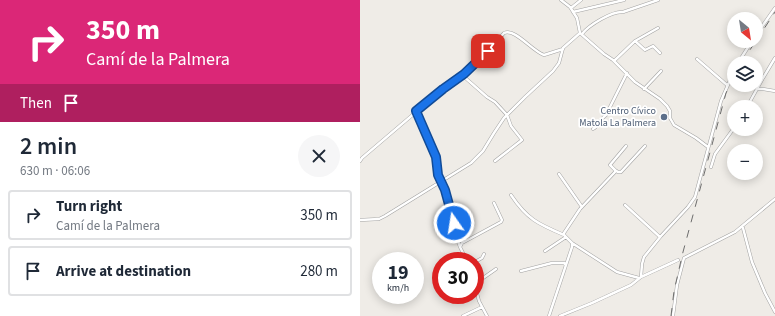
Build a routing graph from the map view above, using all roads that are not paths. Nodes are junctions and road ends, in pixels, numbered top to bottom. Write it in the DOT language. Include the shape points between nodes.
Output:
graph roads {
  1 [pos="562,0"];
  2 [pos="581,0"];
  3 [pos="624,0"];
  4 [pos="658,0"];
  5 [pos="570,8"];
  6 [pos="775,8"];
  7 [pos="573,12"];
  8 [pos="763,25"];
  9 [pos="658,28"];
  10 [pos="581,33"];
  11 [pos="635,41"];
  12 [pos="563,48"];
  13 [pos="660,52"];
  14 [pos="775,58"];
  15 [pos="697,59"];
  16 [pos="614,61"];
  17 [pos="661,71"];
  18 [pos="627,73"];
  19 [pos="462,75"];
  20 [pos="763,78"];
  21 [pos="727,85"];
  22 [pos="644,89"];
  23 [pos="763,89"];
  24 [pos="775,91"];
  25 [pos="416,111"];
  26 [pos="507,115"];
  27 [pos="593,129"];
  28 [pos="728,136"];
  29 [pos="626,146"];
  30 [pos="645,146"];
  31 [pos="708,147"];
  32 [pos="360,161"];
  33 [pos="495,161"];
  34 [pos="711,167"];
  35 [pos="615,170"];
  36 [pos="559,174"];
  37 [pos="441,181"];
  38 [pos="511,195"];
  39 [pos="775,199"];
  40 [pos="494,203"];
  41 [pos="625,205"];
  42 [pos="582,207"];
  43 [pos="360,220"];
  44 [pos="743,227"];
  45 [pos="565,236"];
  46 [pos="660,237"];
  47 [pos="572,243"];
  48 [pos="460,247"];
  49 [pos="545,251"];
  50 [pos="462,252"];
  51 [pos="678,260"];
  52 [pos="566,265"];
  53 [pos="496,269"];
  54 [pos="521,271"];
  55 [pos="641,278"];
  56 [pos="484,279"];
  57 [pos="480,304"];
  58 [pos="482,307"];
  59 [pos="775,312"];
  60 [pos="463,316"];
  61 [pos="487,316"];
  62 [pos="549,316"];
  63 [pos="560,316"];
  64 [pos="673,316"];
  1 -- 5 [label="street"];
  2 -- 5 [label="street"];
  3 -- 7 [label="street"];
  4 -- 10 [label="street" via="610,15"];
  5 -- 7 [label="street"];
  6 -- 8 [label="street"];
  7 -- 10 [label="street"];
  9 -- 11 [label="street"];
  10 -- 12 [label="street"];
  10 -- 16 [label="street"];
  11 -- 13 [label="street" via="645,50 653,46"];
  11 -- 16 [label="street"];
  12 -- 19 [label="street" via="544,55 512,33 504,33 480,60"];
  12 -- 26 [label="street" via="559,63 553,71"];
  14 -- 20 [label="street"];
  15 -- 21 [label="street"];
  16 -- 18 [label="street"];
  17 -- 22 [label="street"];
  18 -- 22 [label="street"];
  18 -- 27 [label="street" via="606,115 598,127"];
  19 -- 25 [label="street"];
  19 -- 26 [label="street"];
  21 -- 31 [label="street"];
  22 -- 31 [label="street" via="667,106 674,125"];
  23 -- 24 [label="street"];
  25 -- 32 [label="street"];
  25 -- 37 [label="street" via="436,157"];
  26 -- 33 [label="street" via="511,126 522,140"];
  26 -- 37 [label="street" via="477,158"];
  28 -- 34 [label="street" via="715,154"];
  29 -- 35 [label="street" via="610,165"];
  30 -- 35 [label="street" via="621,172"];
  31 -- 46 [label="street" via="693,201"];
  35 -- 42 [label="street"];
  36 -- 42 [label="street"];
  37 -- 43 [label="street" via="379,219"];
  37 -- 48 [label="street"];
  38 -- 45 [label="street" via="523,211 536,222"];
  39 -- 44 [label="street"];
  40 -- 48 [label="street" via="502,217 501,222 462,243"];
  41 -- 46 [label="street"];
  42 -- 45 [label="street" via="564,233"];
  44 -- 59 [label="street" via="749,254"];
  44 -- 64 [label="street" via="684,258"];
  45 -- 47 [label="street"];
  45 -- 49 [label="street"];
  46 -- 55 [label="street" via="642,260"];
  47 -- 52 [label="street"];
  47 -- 55 [label="street" via="617,272"];
  48 -- 50 [label="street"];
  51 -- 55 [label="street"];
  52 -- 54 [label="street" via="552,263"];
  52 -- 62 [label="street"];
  53 -- 56 [label="street"];
  55 -- 63 [label="street" via="631,285"];
  57 -- 58 [label="street"];
  58 -- 60 [label="street"];
  58 -- 61 [label="street"];
}
